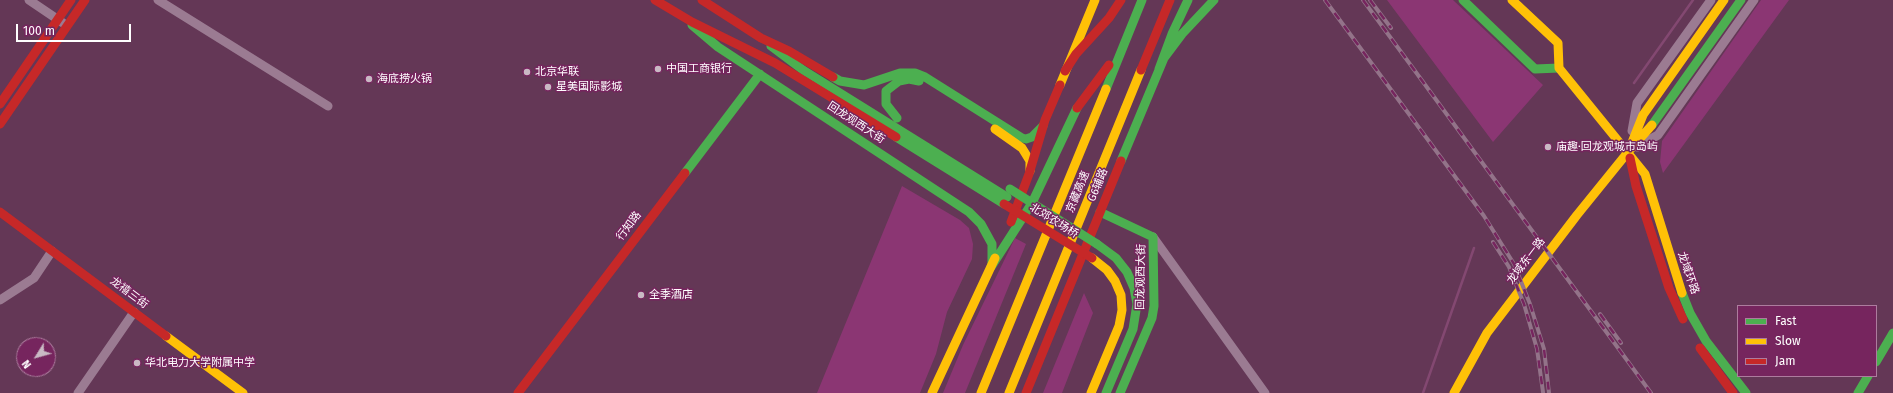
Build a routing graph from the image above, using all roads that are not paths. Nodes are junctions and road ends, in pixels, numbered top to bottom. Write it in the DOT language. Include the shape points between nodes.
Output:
graph roads {
  1 [pos="29,0"];
  2 [pos="71,0"];
  3 [pos="85,0"];
  4 [pos="158,0"];
  5 [pos="655,0"];
  6 [pos="702,0"];
  7 [pos="1095,0"];
  8 [pos="1121,0"];
  9 [pos="1142,0"];
  10 [pos="1170,0"];
  11 [pos="1188,0"];
  12 [pos="1214,0"];
  13 [pos="1464,0"];
  14 [pos="1512,0"];
  15 [pos="1711,0"];
  16 [pos="1724,0"];
  17 [pos="1741,0"];
  18 [pos="1754,0"];
  19 [pos="679,15"];
  20 [pos="58,19"];
  21 [pos="67,26"];
  22 [pos="755,34"];
  23 [pos="768,44"];
  24 [pos="1122,48"];
  25 [pos="1559,68"];
  26 [pos="1159,69"];
  27 [pos="1065,71"];
  28 [pos="760,74"];
  29 [pos="0,104"];
  30 [pos="328,106"];
  31 [pos="897,118"];
  32 [pos="1045,120"];
  33 [pos="0,124"];
  34 [pos="1628,152"];
  35 [pos="1029,174"];
  36 [pos="1007,197"];
  37 [pos="0,212"];
  38 [pos="1100,212"];
  39 [pos="1153,237"];
  40 [pos="52,251"];
  41 [pos="1094,251"];
  42 [pos="991,267"];
  43 [pos="0,300"];
  44 [pos="134,312"];
  45 [pos="1893,333"];
  46 [pos="1877,360"];
  47 [pos="1867,377"];
  48 [pos="78,393"];
  49 [pos="243,393"];
  50 [pos="518,393"];
  51 [pos="932,393"];
  52 [pos="981,393"];
  53 [pos="1009,393"];
  54 [pos="1026,393"];
  55 [pos="1091,393"];
  56 [pos="1098,393"];
  57 [pos="1106,393"];
  58 [pos="1120,393"];
  59 [pos="1265,393"];
  60 [pos="1454,393"];
  61 [pos="1733,393"];
  62 [pos="1746,393"];
  63 [pos="1858,393"];
  1 -- 20 [label="street"];
  2 -- 20 [label="main road"];
  3 -- 21 [label="main road"];
  4 -- 30 [label="street"];
  5 -- 19 [label="main road, 回龙观西大街"];
  6 -- 22 [label="main road, 回龙观西大街"];
  7 -- 27 [label="main road"];
  8 -- 27 [label="main road"];
  9 -- 24 [label="main road, 京藏高速"];
  10 -- 53 [label="main road, 京藏高速"];
  11 -- 26 [label="main road"];
  12 -- 26 [label="main road, G6辅路" via="1179,38"];
  13 -- 25 [label="main road" via="1535,69"];
  14 -- 25 [label="main road" via="1558,43"];
  15 -- 34 [label="street" via="1637,103"];
  16 -- 34 [label="main road, 龙域东一路" via="1643,115"];
  17 -- 34 [label="main road, 龙域东一路" via="1652,127"];
  18 -- 34 [label="street" via="1658,135"];
  19 -- 28 [label="main road, 回龙观西大街" via="718,47"];
  19 -- 36 [label="main road, 回龙观西大街" via="765,56"];
  20 -- 21 [label="street"];
  20 -- 29 [label="main road"];
  21 -- 33 [label="main road"];
  22 -- 23 [label="main road, 回龙观西大街"];
  22 -- 32 [label="main road" via="833,78 856,86 905,72 920,75 1024,139 1037,133"];
  23 -- 31 [label="main road, 回龙观西大街"];
  23 -- 36 [label="main road, 回龙观西大街" via="803,70"];
  24 -- 42 [label="main road" via="1076,109 1032,203"];
  24 -- 52 [label="main road, 京藏高速"];
  25 -- 34 [label="main road, 龙域环路"];
  26 -- 38 [label="main road, G6辅路"];
  27 -- 32 [label="main road"];
  28 -- 42 [label="main road, 回龙观西大街" via="970,212 981,224 992,244"];
  28 -- 50 [label="main road, 行知路"];
  31 -- 35 [label="main road" via="886,104 886,91 899,81 919,81 1017,144 1030,161"];
  31 -- 36 [label="main road, 回龙观西大街"];
  32 -- 35 [label="main road"];
  34 -- 60 [label="main road, 龙域东一路" via="1488,333"];
  34 -- 61 [label="main road, 龙域环路" via="1636,186 1669,288 1698,345"];
  34 -- 62 [label="main road, 龙域环路" via="1645,174 1678,284 1690,314"];
  35 -- 42 [label="main road"];
  36 -- 41 [label="main road, 北郊农场桥, bridge"];
  36 -- 41 [label="main road, 北郊农场桥, bridge"];
  37 -- 40 [label="main road, 龙禧三街"];
  38 -- 39 [label="main road, 回龙观西大街"];
  38 -- 54 [label="main road, G6辅路"];
  39 -- 58 [label="main road, 回龙观西大街" via="1152,318"];
  39 -- 59 [label="street"];
  40 -- 43 [label="street" via="34,278"];
  40 -- 44 [label="main road, 龙禧三街"];
  41 -- 55 [label="main road, 回龙观西大街" via="1115,281 1121,295 1122,310 1119,326"];
  41 -- 56 [label="main road, 回龙观西大街" via="1122,277 1128,290 1130,304 1126,326"];
  41 -- 57 [label="main road, 回龙观西大街" via="1116,258 1127,272 1137,304 1133,329"];
  42 -- 51 [label="main road"];
  44 -- 48 [label="street"];
  44 -- 49 [label="main road, 龙禧三街"];
  45 -- 46 [label="main road"];
  47 -- 63 [label="main road"];
}
